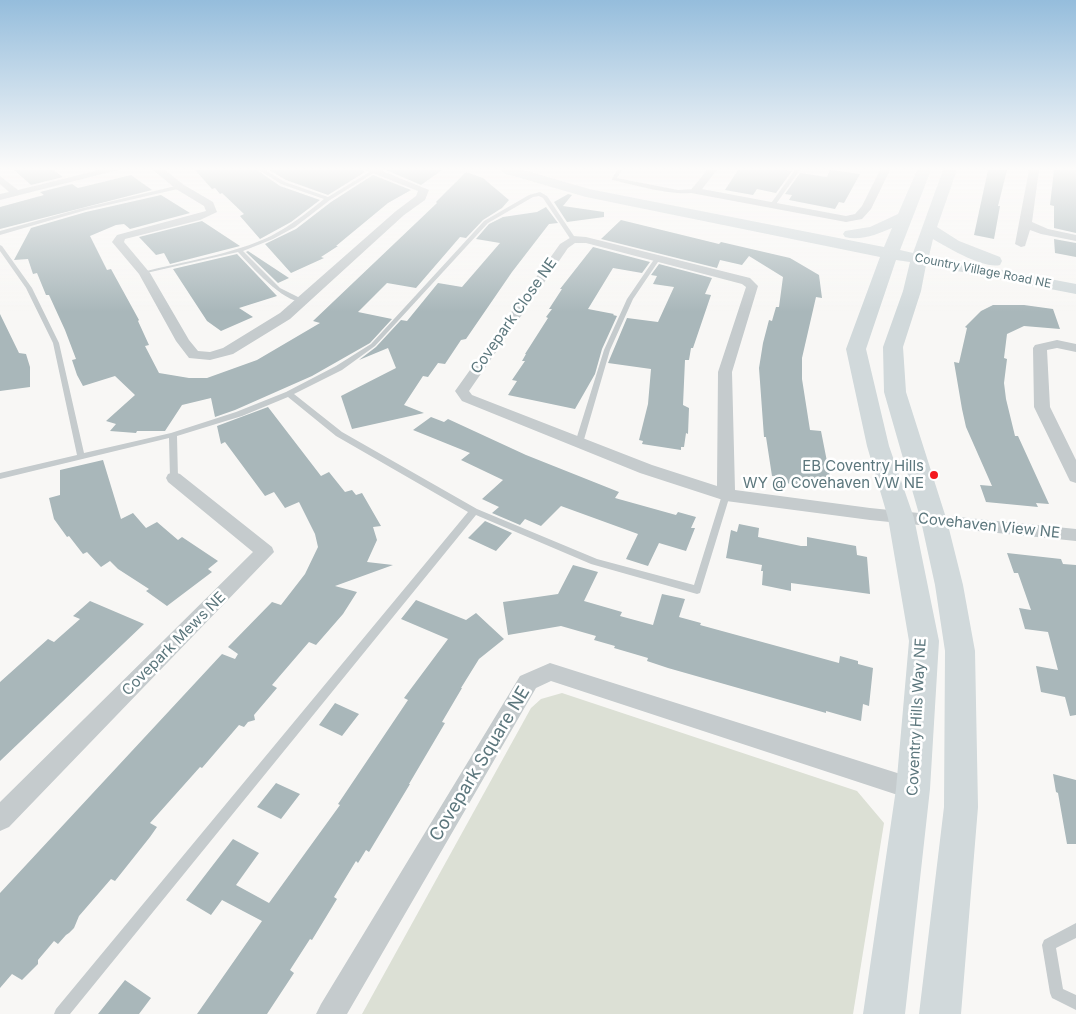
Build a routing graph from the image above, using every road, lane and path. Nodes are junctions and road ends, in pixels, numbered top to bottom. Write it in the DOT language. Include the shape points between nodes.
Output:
graph roads {
  1 [pos="55,217"];
  2 [pos="198,217"];
  3 [pos="304,217"];
  4 [pos="395,217"];
  5 [pos="494,217"];
  6 [pos="558,217"];
  7 [pos="709,217"];
  8 [pos="760,217"];
  9 [pos="836,217"];
  10 [pos="856,217"];
  11 [pos="906,217"];
  12 [pos="933,217"];
  13 [pos="1027,217"];
  14 [pos="1026,224"];
  15 [pos="929,229"];
  16 [pos="0,233"];
  17 [pos="851,234"];
  18 [pos="1076,238"];
  19 [pos="573,240"];
  20 [pos="1021,244"];
  21 [pos="0,247"];
  22 [pos="239,250"];
  23 [pos="920,253"];
  24 [pos="889,257"];
  25 [pos="657,259"];
  26 [pos="994,260"];
  27 [pos="966,268"];
  28 [pos="144,273"];
  29 [pos="1076,276"];
  30 [pos="926,284"];
  31 [pos="1076,289"];
  32 [pos="302,301"];
  33 [pos="1076,348"];
  34 [pos="289,394"];
  35 [pos="173,435"];
  36 [pos="579,443"];
  37 [pos="81,457"];
  38 [pos="0,476"];
  39 [pos="1076,477"];
  40 [pos="174,478"];
  41 [pos="726,495"];
  42 [pos="474,512"];
  43 [pos="901,518"];
  44 [pos="934,521"];
  45 [pos="1076,535"];
  46 [pos="914,789"];
  47 [pos="0,819"];
  48 [pos="1076,930"];
  49 [pos="1076,1003"];
  50 [pos="61,1014"];
  51 [pos="331,1014"];
  52 [pos="884,1014"];
  53 [pos="940,1014"];
  1 -- 16 [label="lane"];
  2 -- 28 [label="street" via="121,237 118,242"];
  3 -- 22 [label="lane" via="271,238"];
  4 -- 32 [label="street"];
  5 -- 34 [label="lane" via="373,345"];
  6 -- 19 [label="lane"];
  7 -- 24 [label="street" via="828,241 866,261"];
  8 -- 17 [label="street"];
  9 -- 10 [label="street"];
  11 -- 17 [label="street" via="879,229"];
  11 -- 24 [label="street, Coventry Hills Way NE"];
  12 -- 15 [label="street"];
  13 -- 14 [label="street"];
  14 -- 18 [label="street" via="1045,232"];
  14 -- 20 [label="street"];
  15 -- 23 [label="street"];
  15 -- 26 [label="street" via="953,244"];
  17 -- 24 [label="street"];
  19 -- 25 [label="street" via="586,240"];
  19 -- 36 [label="street, Covepark Close NE" via="564,246 462,391 467,398"];
  21 -- 37 [label="lane" via="29,288 56,343"];
  22 -- 28 [label="lane"];
  22 -- 32 [label="lane" via="278,289"];
  23 -- 24 [label="street, Country Village Road NE"];
  23 -- 26 [label="street, Country Village Road NE"];
  23 -- 27 [label="street, Country Village Road NE"];
  23 -- 30 [label="street"];
  24 -- 43 [label="street, Coventry Hills Way NE" via="856,349 878,446"];
  25 -- 36 [label="lane" via="630,299 607,350"];
  25 -- 41 [label="street" via="746,281 752,286 725,372"];
  26 -- 29 [label="street, Country Village Road NE"];
  27 -- 30 [label="street"];
  27 -- 31 [label="street, Country Village Road NE"];
  28 -- 32 [label="street" via="194,355 210,356 228,350 286,316"];
  30 -- 44 [label="street" via="893,347 895,392"];
  33 -- 39 [label="street" via="1057,344 1040,348 1042,407"];
  34 -- 35 [label="lane"];
  34 -- 42 [label="lane" via="339,434"];
  35 -- 37 [label="lane"];
  35 -- 40 [label="lane"];
  36 -- 41 [label="street, Covepark Close NE"];
  37 -- 38 [label="lane"];
  40 -- 47 [label="street, Covepark Mews NE" via="265,552"];
  41 -- 42 [label="lane" via="697,590 594,562"];
  41 -- 43 [label="street, Covepark Close NE"];
  42 -- 50 [label="lane"];
  43 -- 44 [label="street, Covehaven View NE"];
  43 -- 46 [label="street, Coventry Hills Way NE" via="924,641"];
  44 -- 45 [label="street, Covehaven View NE"];
  44 -- 53 [label="street" via="960,651 961,806"];
  46 -- 51 [label="street, Covepark Square NE" via="550,672 528,682"];
  46 -- 52 [label="street, Coventry Hills Way NE"];
  48 -- 49 [label="lane" via="1049,945 1057,993"];
}
